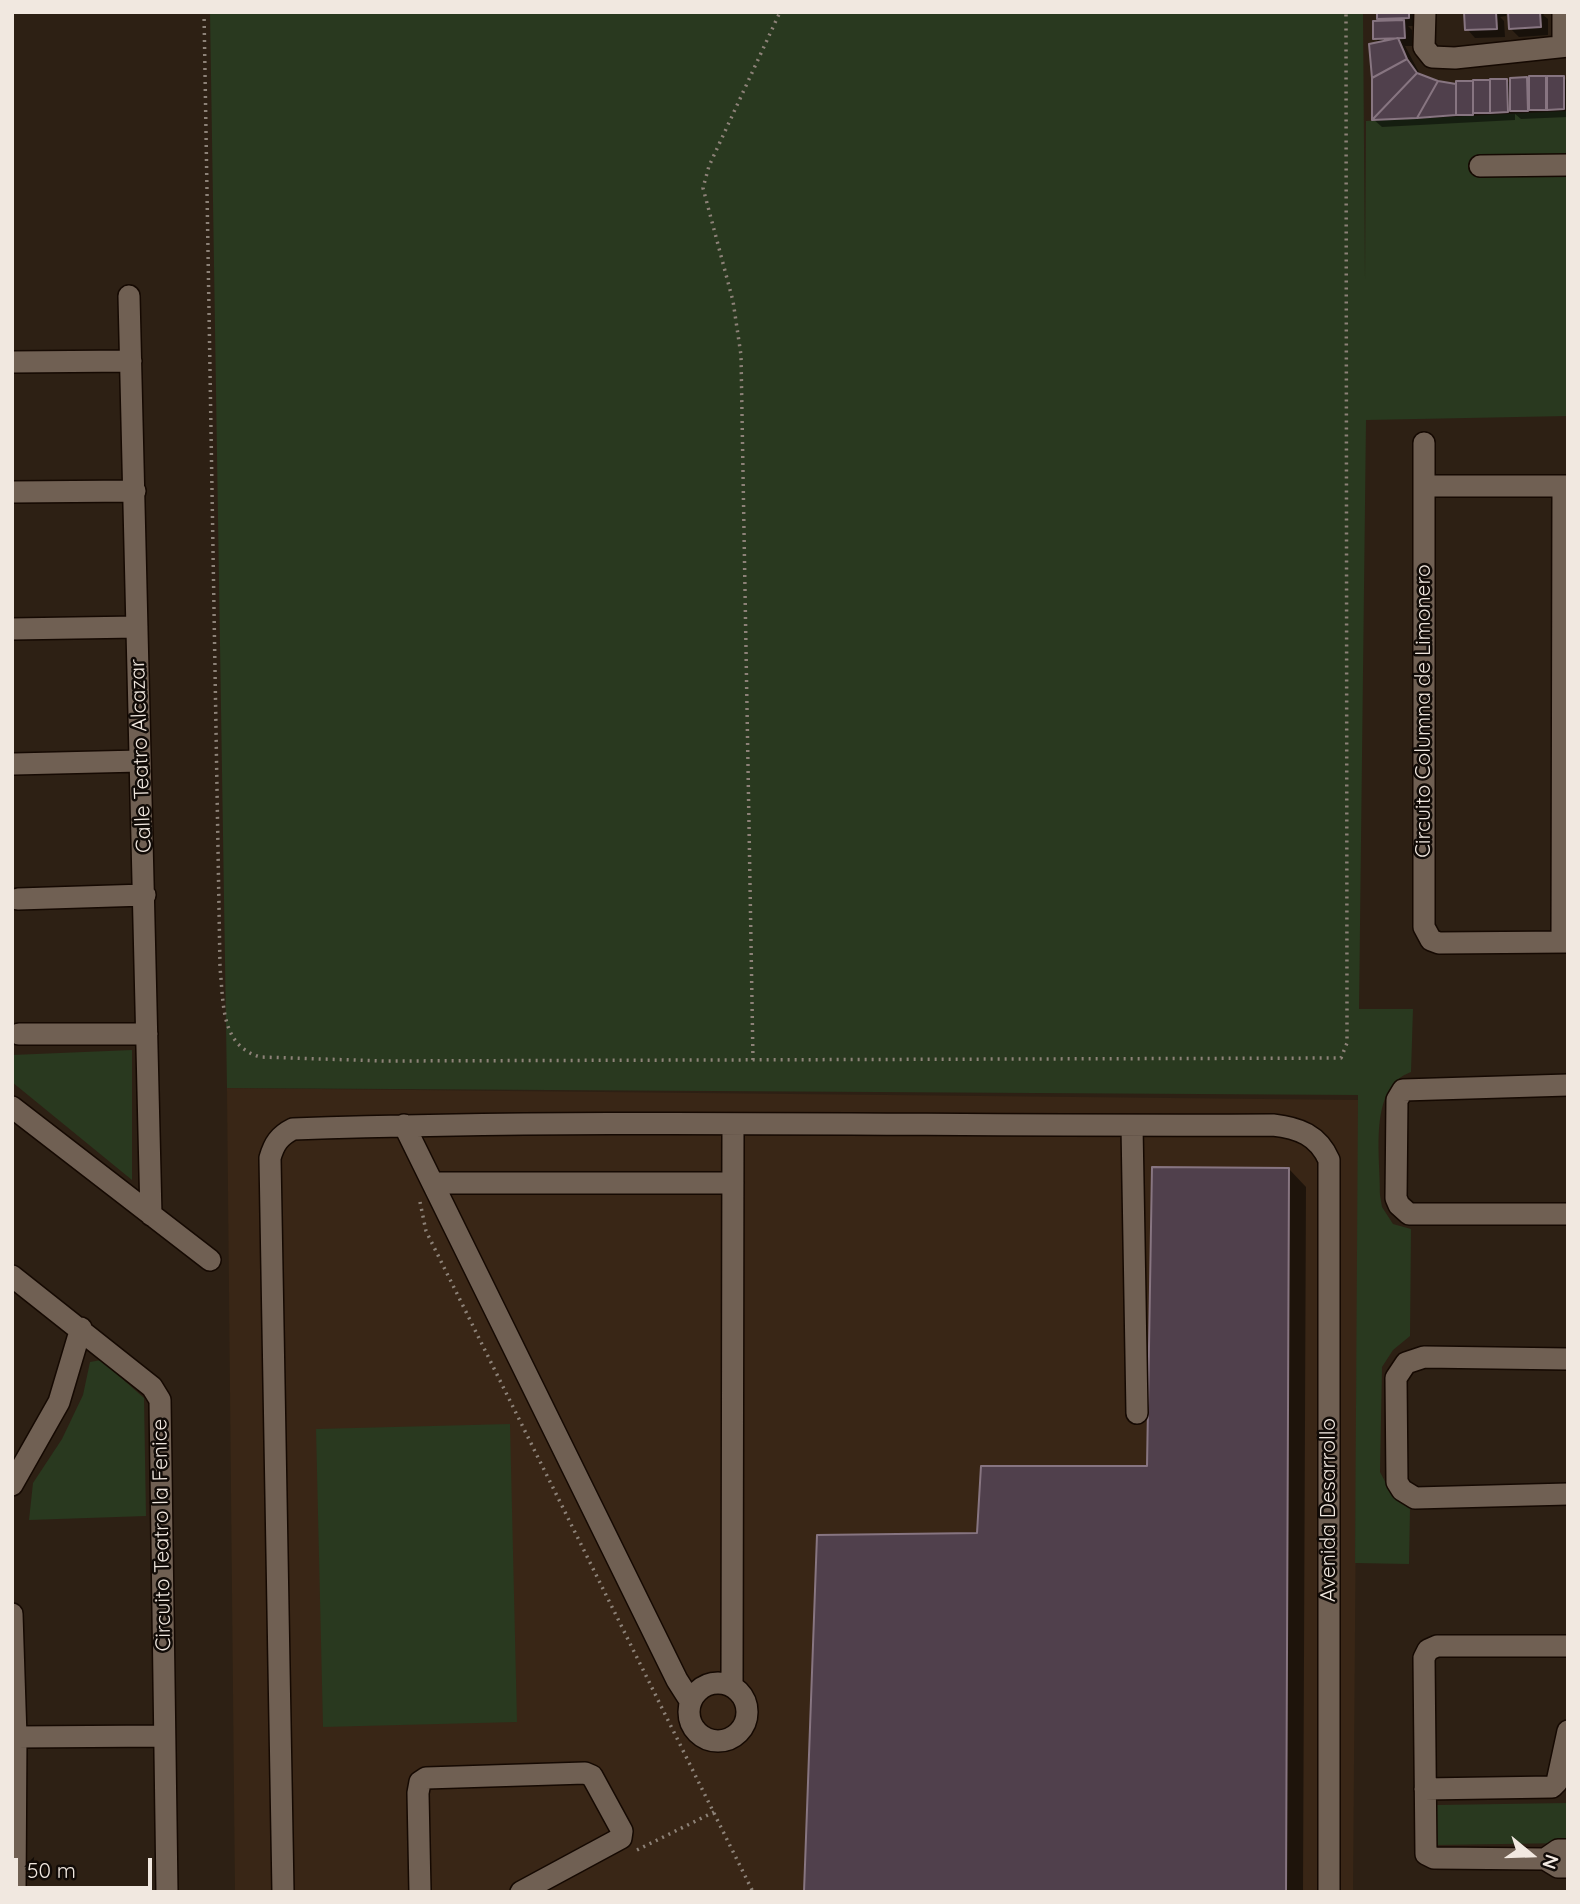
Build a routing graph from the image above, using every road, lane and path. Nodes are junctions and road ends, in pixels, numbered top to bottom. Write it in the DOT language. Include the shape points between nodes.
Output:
graph roads {
  1 [pos="204,12"];
  2 [pos="780,12"];
  3 [pos="1346,12"];
  4 [pos="1425,12"];
  5 [pos="1563,12"];
  6 [pos="1565,46"];
  7 [pos="1568,165"];
  8 [pos="1480,166"];
  9 [pos="129,296"];
  10 [pos="131,361"];
  11 [pos="12,362"];
  12 [pos="1424,443"];
  13 [pos="1424,486"];
  14 [pos="1565,486"];
  15 [pos="135,491"];
  16 [pos="12,492"];
  17 [pos="138,627"];
  18 [pos="12,629"];
  19 [pos="140,761"];
  20 [pos="14,764"];
  21 [pos="145,895"];
  22 [pos="18,899"];
  23 [pos="1565,942"];
  24 [pos="19,1034"];
  25 [pos="147,1034"];
  26 [pos="753,1060"];
  27 [pos="1568,1085"];
  28 [pos="12,1107"];
  29 [pos="404,1125"];
  30 [pos="733,1125"];
  31 [pos="1132,1126"];
  32 [pos="733,1182"];
  33 [pos="434,1183"];
  34 [pos="1568,1214"];
  35 [pos="151,1215"];
  36 [pos="210,1260"];
  37 [pos="12,1276"];
  38 [pos="81,1328"];
  39 [pos="1568,1359"];
  40 [pos="1137,1413"];
  41 [pos="12,1485"];
  42 [pos="1568,1494"];
  43 [pos="12,1614"];
  44 [pos="1568,1646"];
  45 [pos="732,1686"];
  46 [pos="691,1702"];
  47 [pos="1568,1731"];
  48 [pos="164,1736"];
  49 [pos="16,1737"];
  50 [pos="1425,1789"];
  51 [pos="1568,1850"];
  52 [pos="1545,1859"];
  53 [pos="1568,1867"];
  54 [pos="15,1892"];
  55 [pos="167,1892"];
  56 [pos="283,1892"];
  57 [pos="420,1892"];
  58 [pos="521,1892"];
  59 [pos="753,1892"];
  60 [pos="1329,1892"];
  1 -- 26 [label="path" via="220,968 224,1009 236,1045 260,1057 301,1059"];
  2 -- 26 [label="path" via="703,188 733,301 741,355"];
  3 -- 26 [label="path" via="1345,1053 1333,1060"];
  4 -- 6 [label="street" via="1424,47 1432,57"];
  5 -- 6 [label="street"];
  7 -- 8 [label="street"];
  9 -- 10 [label="street, Calle Teatro Alcazar"];
  10 -- 11 [label="street"];
  10 -- 15 [label="street, Calle Teatro Alcazar"];
  12 -- 13 [label="street, Circuito Columna de Limonero"];
  13 -- 14 [label="street"];
  13 -- 23 [label="street, Circuito Columna de Limonero" via="1424,927 1438,943"];
  14 -- 23 [label="street"];
  15 -- 16 [label="street"];
  15 -- 17 [label="street, Calle Teatro Alcazar"];
  17 -- 18 [label="street"];
  17 -- 19 [label="street, Calle Teatro Alcazar"];
  19 -- 20 [label="street"];
  19 -- 21 [label="street, Calle Teatro Alcazar"];
  21 -- 22 [label="street"];
  21 -- 25 [label="street, Calle Teatro Alcazar"];
  24 -- 25 [label="street"];
  25 -- 35 [label="street, Calle Teatro Alcazar"];
  27 -- 34 [label="street" via="1403,1090 1397,1100 1396,1184 1399,1205 1409,1214"];
  28 -- 35 [label="street"];
  29 -- 30 [label="street"];
  29 -- 33 [label="street"];
  29 -- 56 [label="street" via="293,1129 282,1134 270,1158"];
  30 -- 31 [label="street"];
  30 -- 32 [label="street"];
  31 -- 40 [label="street"];
  31 -- 60 [label="street, Avenida Desarrollo" via="1292,1127 1323,1146 1329,1160"];
  32 -- 33 [label="street"];
  32 -- 45 [label="street"];
  33 -- 46 [label="street"];
  33 -- 59 [label="path" via="419,1204 426,1231"];
  35 -- 36 [label="street"];
  37 -- 38 [label="street, Circuito Teatro la Fenice"];
  38 -- 41 [label="street" via="59,1402"];
  38 -- 48 [label="street, Circuito Teatro la Fenice" via="152,1387 160,1400"];
  39 -- 42 [label="street" via="1424,1357 1406,1363 1396,1378 1397,1482 1407,1495"];
  43 -- 49 [label="street"];
  44 -- 50 [label="street" via="1437,1646 1428,1650 1424,1658"];
  45 -- 46 [label="street" via="712,1684"];
  45 -- 46 [label="street" via="743,1698 747,1716 731,1738 712,1740 696,1730 689,1712"];
  47 -- 50 [label="street" via="1558,1782 1552,1787"];
  48 -- 49 [label="street"];
  48 -- 55 [label="street, Circuito Teatro la Fenice"];
  49 -- 54 [label="street"];
  50 -- 52 [label="street" via="1428,1856"];
  51 -- 52 [label="street" via="1558,1850"];
  52 -- 53 [label="street"];
  57 -- 58 [label="street" via="420,1782 426,1778 592,1776 622,1831 621,1838"];
}
